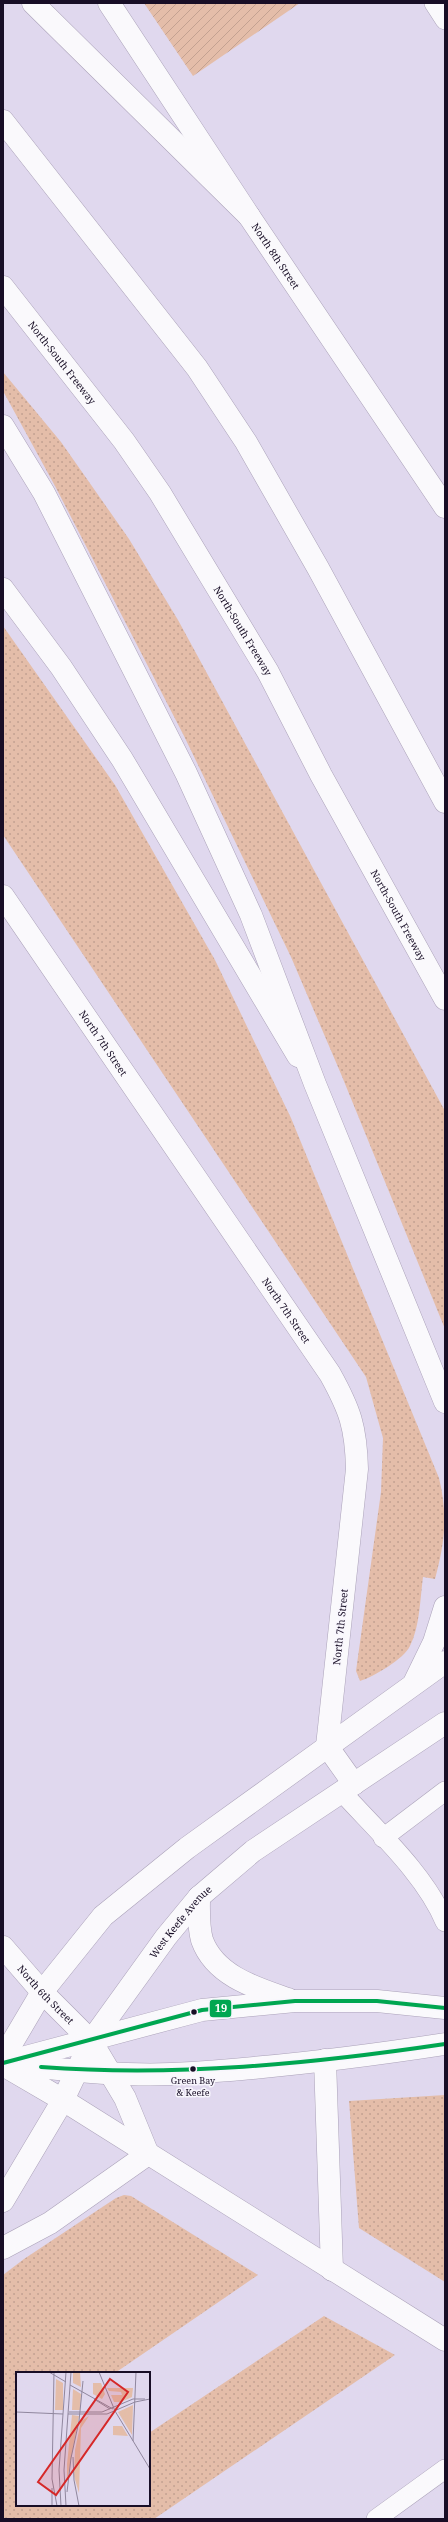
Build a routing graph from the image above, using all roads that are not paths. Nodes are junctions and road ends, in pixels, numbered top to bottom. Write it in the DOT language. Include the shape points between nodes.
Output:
graph roads {
  1 [pos="32,3"];
  2 [pos="109,3"];
  3 [pos="434,3"];
  4 [pos="445,20"];
  5 [pos="3,121"];
  6 [pos="249,216"];
  7 [pos="3,287"];
  8 [pos="3,426"];
  9 [pos="445,507"];
  10 [pos="3,589"];
  11 [pos="445,802"];
  12 [pos="3,896"];
  13 [pos="445,999"];
  14 [pos="315,1084"];
  15 [pos="445,1402"];
  16 [pos="445,1607"];
  17 [pos="445,1662"];
  18 [pos="414,1684"];
  19 [pos="445,1723"];
  20 [pos="327,1746"];
  21 [pos="348,1788"];
  22 [pos="445,1791"];
  23 [pos="383,1838"];
  24 [pos="199,1896"];
  25 [pos="445,1922"];
  26 [pos="3,1947"];
  27 [pos="42,1992"];
  28 [pos="295,2001"];
  29 [pos="445,2008"];
  30 [pos="91,2041"];
  31 [pos="445,2044"];
  32 [pos="3,2058"];
  33 [pos="325,2060"];
  34 [pos="3,2064"];
  35 [pos="79,2071"];
  36 [pos="110,2072"];
  37 [pos="63,2100"];
  38 [pos="148,2154"];
  39 [pos="3,2201"];
  40 [pos="3,2248"];
  41 [pos="332,2270"];
  42 [pos="445,2340"];
  43 [pos="445,2469"];
  44 [pos="376,2519"];
  1 -- 6 [label="main road"];
  2 -- 6 [label="main road, North 8th Street"];
  3 -- 4 [label="lane"];
  5 -- 11 [label="main road" via="197,368 246,442 318,568"];
  6 -- 9 [label="main road, North 8th Street"];
  7 -- 13 [label="main road, North-South Freeway" via="124,441 164,500 268,672 321,775"];
  8 -- 14 [label="main road" via="44,493 186,773 251,915"];
  10 -- 14 [label="main road" via="61,667 122,758"];
  12 -- 20 [label="main road, North 7th Street" via="330,1374 352,1420 356,1437 357,1468"];
  14 -- 15 [label="main road"];
  16 -- 18 [label="main road" via="434,1642"];
  17 -- 18 [label="main road"];
  18 -- 20 [label="main road"];
  19 -- 21 [label="main road, West Keefe Avenue"];
  20 -- 21 [label="main road"];
  20 -- 27 [label="main road" via="187,1848 103,1916"];
  21 -- 23 [label="lane"];
  21 -- 24 [label="main road, West Keefe Avenue" via="253,1851"];
  22 -- 23 [label="lane"];
  23 -- 25 [label="lane" via="413,1871 440,1910"];
  24 -- 28 [label="main road" via="203,1940 221,1966 245,1984"];
  24 -- 30 [label="main road, West Keefe Avenue" via="166,1936"];
  26 -- 27 [label="main road, North 6th Street"];
  27 -- 30 [label="main road, North 6th Street"];
  27 -- 32 [label="main road"];
  28 -- 29 [label="main road" via="377,2001"];
  28 -- 30 [label="main road" via="202,2010 119,2030"];
  30 -- 34 [label="main road"];
  30 -- 35 [label="main road, West Keefe Avenue"];
  30 -- 36 [label="main road, North 6th Street"];
  31 -- 33 [label="main road"];
  33 -- 36 [label="main road" via="170,2074"];
  33 -- 41 [label="main road"];
  34 -- 35 [label="main road"];
  34 -- 37 [label="main road"];
  35 -- 36 [label="main road"];
  35 -- 37 [label="main road, West Keefe Avenue"];
  36 -- 38 [label="main road, North 6th Street" via="125,2098"];
  37 -- 38 [label="main road"];
  37 -- 39 [label="main road, West Keefe Avenue"];
  38 -- 40 [label="main road" via="50,2222"];
  38 -- 41 [label="main road"];
  41 -- 42 [label="main road"];
  43 -- 44 [label="lane"];
}
